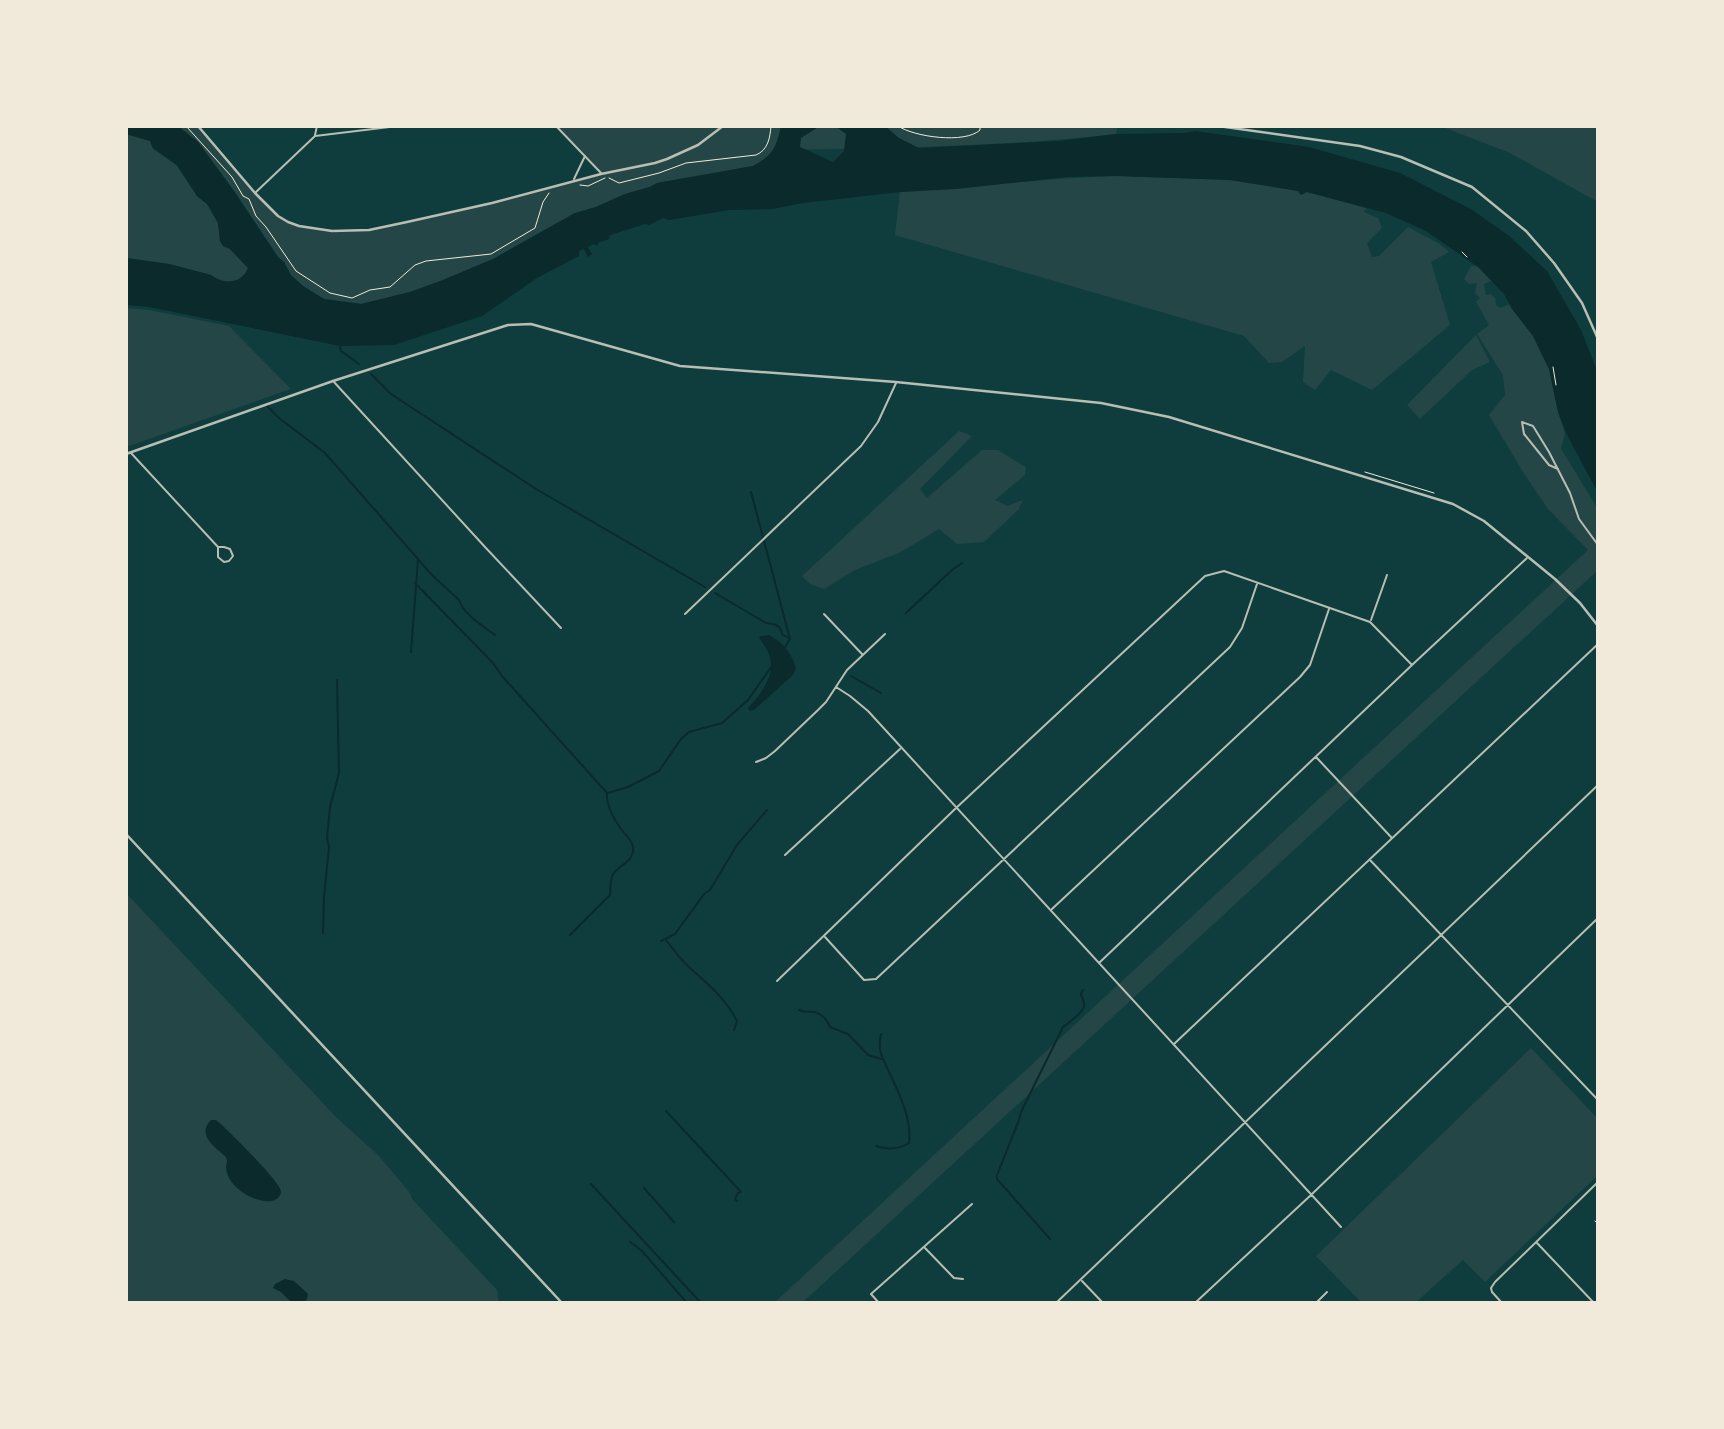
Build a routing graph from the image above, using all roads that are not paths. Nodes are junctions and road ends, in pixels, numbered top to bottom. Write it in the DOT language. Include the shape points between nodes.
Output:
graph roads {
  1 [pos="198,126"];
  2 [pos="312,126"];
  3 [pos="317,126"];
  4 [pos="398,126"];
  5 [pos="556,126"];
  6 [pos="723,126"];
  7 [pos="1218,126"];
  8 [pos="316,131"];
  9 [pos="315,136"];
  10 [pos="585,155"];
  11 [pos="601,174"];
  12 [pos="573,181"];
  13 [pos="255,193"];
  14 [pos="1598,339"];
  15 [pos="333,381"];
  16 [pos="896,382"];
  17 [pos="128,453"];
  18 [pos="1558,469"];
  19 [pos="1598,545"];
  20 [pos="219,547"];
  21 [pos="1527,557"];
  22 [pos="1387,575"];
  23 [pos="1257,583"];
  24 [pos="1330,608"];
  25 [pos="685,614"];
  26 [pos="824,614"];
  27 [pos="1370,622"];
  28 [pos="1598,626"];
  29 [pos="561,628"];
  30 [pos="885,634"];
  31 [pos="1598,644"];
  32 [pos="863,654"];
  33 [pos="1412,665"];
  34 [pos="836,687"];
  35 [pos="901,748"];
  36 [pos="1316,757"];
  37 [pos="756,762"];
  38 [pos="1598,785"];
  39 [pos="956,809"];
  40 [pos="126,834"];
  41 [pos="1392,837"];
  42 [pos="785,855"];
  43 [pos="1369,859"];
  44 [pos="1004,860"];
  45 [pos="1050,911"];
  46 [pos="1598,918"];
  47 [pos="1441,934"];
  48 [pos="824,936"];
  49 [pos="1099,963"];
  50 [pos="777,981"];
  51 [pos="1508,1004"];
  52 [pos="1173,1045"];
  53 [pos="1598,1100"];
  54 [pos="1245,1122"];
  55 [pos="1598,1182"];
  56 [pos="1311,1195"];
  57 [pos="972,1204"];
  58 [pos="1340,1227"];
  59 [pos="1537,1243"];
  60 [pos="925,1247"];
  61 [pos="963,1279"];
  62 [pos="1081,1280"];
  63 [pos="1327,1292"];
  64 [pos="562,1303"];
  65 [pos="879,1303"];
  66 [pos="1056,1303"];
  67 [pos="1103,1303"];
  68 [pos="1195,1303"];
  69 [pos="1316,1303"];
  70 [pos="1502,1303"];
  71 [pos="1594,1303"];
  1 -- 13 [label="street"];
  2 -- 8 [label="street"];
  3 -- 8 [label="street"];
  4 -- 9 [label="street"];
  5 -- 10 [label="street"];
  6 -- 11 [label="street" via="698,145 667,159"];
  7 -- 14 [label="street" via="1360,146 1401,157 1472,187 1526,231 1554,263 1582,303"];
  8 -- 9 [label="street"];
  9 -- 13 [label="street"];
  10 -- 11 [label="street"];
  10 -- 12 [label="street"];
  11 -- 12 [label="street"];
  12 -- 13 [label="street" via="369,230 299,226 278,216"];
  15 -- 16 [label="street" via="508,325 531,324 680,366"];
  15 -- 17 [label="street"];
  15 -- 29 [label="street"];
  16 -- 21 [label="street" via="1101,403 1169,417 1453,504 1484,521"];
  16 -- 25 [label="street" via="861,446"];
  17 -- 20 [label="street"];
  18 -- 18 [label="street" via="1549,465 1524,434 1522,422 1533,426"];
  18 -- 19 [label="street" via="1579,519"];
  20 -- 20 [label="street" via="230,549 233,556 229,561 218,556"];
  21 -- 28 [label="street" via="1572,595"];
  21 -- 33 [label="street"];
  22 -- 27 [label="street"];
  23 -- 24 [label="street"];
  23 -- 39 [label="street" via="1224,571 1205,576"];
  23 -- 44 [label="street" via="1242,628 1230,647"];
  24 -- 27 [label="street"];
  24 -- 45 [label="street" via="1310,664 1300,677"];
  26 -- 32 [label="street"];
  27 -- 33 [label="street"];
  30 -- 32 [label="street"];
  31 -- 41 [label="street"];
  32 -- 34 [label="street"];
  33 -- 36 [label="street"];
  34 -- 35 [label="street" via="862,706"];
  34 -- 37 [label="street" via="775,751"];
  35 -- 39 [label="street"];
  35 -- 42 [label="street"];
  36 -- 41 [label="street"];
  36 -- 49 [label="street"];
  38 -- 47 [label="street"];
  39 -- 44 [label="street"];
  39 -- 48 [label="street"];
  40 -- 64 [label="street"];
  41 -- 43 [label="street"];
  43 -- 47 [label="street"];
  43 -- 52 [label="street"];
  44 -- 45 [label="street"];
  44 -- 48 [label="street" via="876,979 864,980"];
  45 -- 49 [label="street"];
  46 -- 51 [label="street"];
  47 -- 51 [label="street"];
  47 -- 54 [label="street"];
  48 -- 50 [label="street"];
  49 -- 52 [label="street"];
  51 -- 53 [label="street"];
  51 -- 56 [label="street"];
  52 -- 54 [label="street"];
  54 -- 56 [label="street"];
  54 -- 62 [label="street"];
  55 -- 59 [label="street"];
  56 -- 58 [label="street"];
  56 -- 68 [label="street"];
  57 -- 60 [label="street"];
  59 -- 70 [label="street" via="1491,1288"];
  59 -- 71 [label="street"];
  60 -- 61 [label="street" via="954,1278"];
  60 -- 65 [label="street" via="871,1294"];
  62 -- 66 [label="street"];
  62 -- 67 [label="street"];
  63 -- 69 [label="street"];
}
